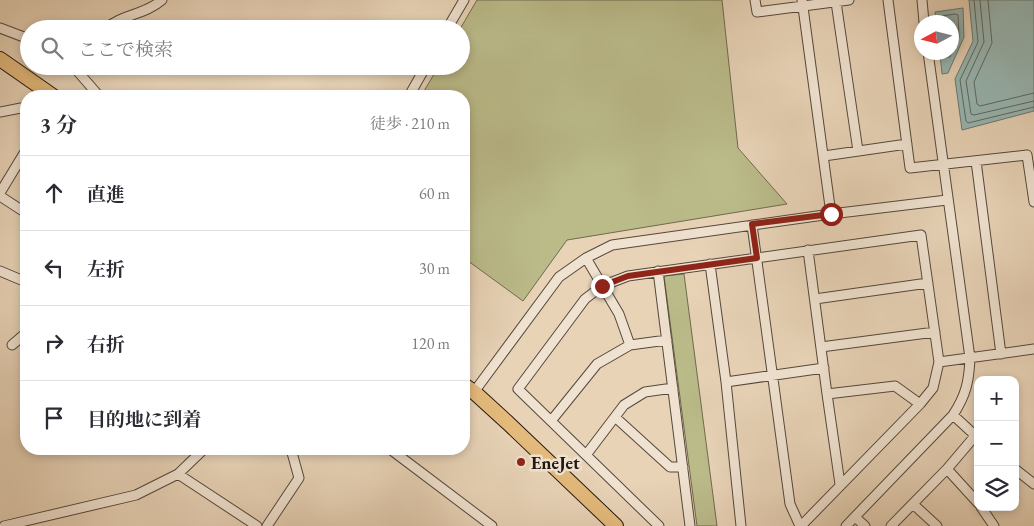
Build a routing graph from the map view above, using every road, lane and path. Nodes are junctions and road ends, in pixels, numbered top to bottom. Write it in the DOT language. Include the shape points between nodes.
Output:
graph roads {
  1 [pos="162,0"];
  2 [pos="464,0"];
  3 [pos="755,0"];
  4 [pos="849,0"];
  5 [pos="888,0"];
  6 [pos="922,0"];
  7 [pos="836,2"];
  8 [pos="803,3"];
  9 [pos="923,15"];
  10 [pos="120,20"];
  11 [pos="452,20"];
  12 [pos="0,28"];
  13 [pos="20,36"];
  14 [pos="0,59"];
  15 [pos="929,60"];
  16 [pos="20,73"];
  17 [pos="22,75"];
  18 [pos="81,75"];
  19 [pos="421,75"];
  20 [pos="44,90"];
  21 [pos="94,90"];
  22 [pos="413,90"];
  23 [pos="20,108"];
  24 [pos="0,112"];
  25 [pos="907,144"];
  26 [pos="858,151"];
  27 [pos="824,156"];
  28 [pos="20,160"];
  29 [pos="976,161"];
  30 [pos="942,165"];
  31 [pos="0,195"];
  32 [pos="947,200"];
  33 [pos="1034,202"];
  34 [pos="20,209"];
  35 [pos="831,214"];
  36 [pos="752,224"];
  37 [pos="808,250"];
  38 [pos="586,258"];
  39 [pos="757,258"];
  40 [pos="710,264"];
  41 [pos="0,271"];
  42 [pos="658,271"];
  43 [pos="20,279"];
  44 [pos="928,283"];
  45 [pos="602,286"];
  46 [pos="815,299"];
  47 [pos="935,332"];
  48 [pos="20,338"];
  49 [pos="667,340"];
  50 [pos="12,345"];
  51 [pos="630,345"];
  52 [pos="821,346"];
  53 [pos="1034,349"];
  54 [pos="1001,354"];
  55 [pos="970,358"];
  56 [pos="939,362"];
  57 [pos="824,368"];
  58 [pos="772,375"];
  59 [pos="726,382"];
  60 [pos="470,387"];
  61 [pos="673,388"];
  62 [pos="470,389"];
  63 [pos="827,394"];
  64 [pos="920,404"];
  65 [pos="953,415"];
  66 [pos="615,417"];
  67 [pos="551,422"];
  68 [pos="974,434"];
  69 [pos="974,440"];
  70 [pos="198,455"];
  71 [pos="292,455"];
  72 [pos="398,455"];
  73 [pos="586,455"];
  74 [pos="683,467"];
  75 [pos="947,469"];
  76 [pos="1019,472"];
  77 [pos="178,474"];
  78 [pos="840,484"];
  79 [pos="1034,484"];
  80 [pos="974,499"];
  81 [pos="913,504"];
  82 [pos="984,511"];
  83 [pos="855,516"];
  84 [pos="4,526"];
  85 [pos="257,526"];
  86 [pos="267,526"];
  87 [pos="492,526"];
  88 [pos="616,526"];
  89 [pos="659,526"];
  90 [pos="690,526"];
  91 [pos="741,526"];
  92 [pos="800,526"];
  93 [pos="846,526"];
  94 [pos="865,526"];
  95 [pos="890,526"];
  96 [pos="937,526"];
  97 [pos="994,526"];
  1 -- 10 [label="street" via="150,9"];
  2 -- 11 [label="street"];
  3 -- 8 [label="street" via="757,12"];
  4 -- 7 [label="street"];
  5 -- 25 [label="street"];
  6 -- 9 [label="street"];
  7 -- 8 [label="street"];
  7 -- 26 [label="street"];
  8 -- 27 [label="street"];
  12 -- 13 [label="street"];
  14 -- 16 [label="highway"];
  15 -- 30 [label="street"];
  17 -- 20 [label="highway"];
  18 -- 21 [label="street"];
  19 -- 22 [label="street"];
  23 -- 24 [label="street"];
  25 -- 26 [label="street"];
  25 -- 30 [label="street" via="910,168"];
  26 -- 27 [label="street"];
  27 -- 35 [label="street"];
  28 -- 31 [label="street"];
  29 -- 30 [label="street"];
  29 -- 33 [label="street" via="1028,154"];
  29 -- 54 [label="street"];
  30 -- 32 [label="street"];
  31 -- 34 [label="street"];
  32 -- 35 [label="street"];
  32 -- 55 [label="street"];
  35 -- 36 [label="street"];
  36 -- 38 [label="street" via="612,245"];
  36 -- 39 [label="street"];
  37 -- 39 [label="street"];
  37 -- 44 [label="street" via="921,235"];
  37 -- 46 [label="street"];
  38 -- 45 [label="street"];
  38 -- 60 [label="street" via="559,277"];
  39 -- 40 [label="street"];
  39 -- 58 [label="street"];
  40 -- 42 [label="street"];
  40 -- 59 [label="street"];
  41 -- 43 [label="street"];
  42 -- 45 [label="street" via="628,276"];
  42 -- 49 [label="street"];
  44 -- 46 [label="street"];
  44 -- 47 [label="street"];
  45 -- 51 [label="street" via="619,314"];
  45 -- 67 [label="street" via="584,299 518,389"];
  46 -- 52 [label="street"];
  47 -- 52 [label="street"];
  47 -- 56 [label="street"];
  48 -- 50 [label="street"];
  49 -- 51 [label="street"];
  49 -- 61 [label="street"];
  51 -- 67 [label="street" via="597,364"];
  52 -- 57 [label="street"];
  53 -- 54 [label="street"];
  54 -- 55 [label="street"];
  55 -- 56 [label="street"];
  55 -- 65 [label="street" via="964,397"];
  56 -- 64 [label="street" via="933,388"];
  57 -- 58 [label="street"];
  57 -- 63 [label="street"];
  58 -- 59 [label="street"];
  58 -- 92 [label="street" via="790,504"];
  59 -- 91 [label="street"];
  61 -- 66 [label="street" via="645,392 624,404"];
  61 -- 74 [label="street"];
  62 -- 88 [label="highway"];
  63 -- 64 [label="street" via="895,386"];
  63 -- 78 [label="street"];
  64 -- 78 [label="street"];
  65 -- 68 [label="street"];
  65 -- 83 [label="street"];
  66 -- 73 [label="street"];
  66 -- 74 [label="street" via="670,467"];
  67 -- 73 [label="street"];
  69 -- 75 [label="street"];
  70 -- 77 [label="street"];
  71 -- 86 [label="street" via="298,478"];
  72 -- 87 [label="street"];
  73 -- 89 [label="street"];
  74 -- 90 [label="street"];
  75 -- 80 [label="street"];
  75 -- 81 [label="street"];
  76 -- 79 [label="street"];
  77 -- 84 [label="street" via="136,495"];
  77 -- 85 [label="street"];
  78 -- 92 [label="street"];
  81 -- 95 [label="street"];
  81 -- 96 [label="street"];
  82 -- 97 [label="street"];
  83 -- 93 [label="street"];
  83 -- 94 [label="street"];
}
